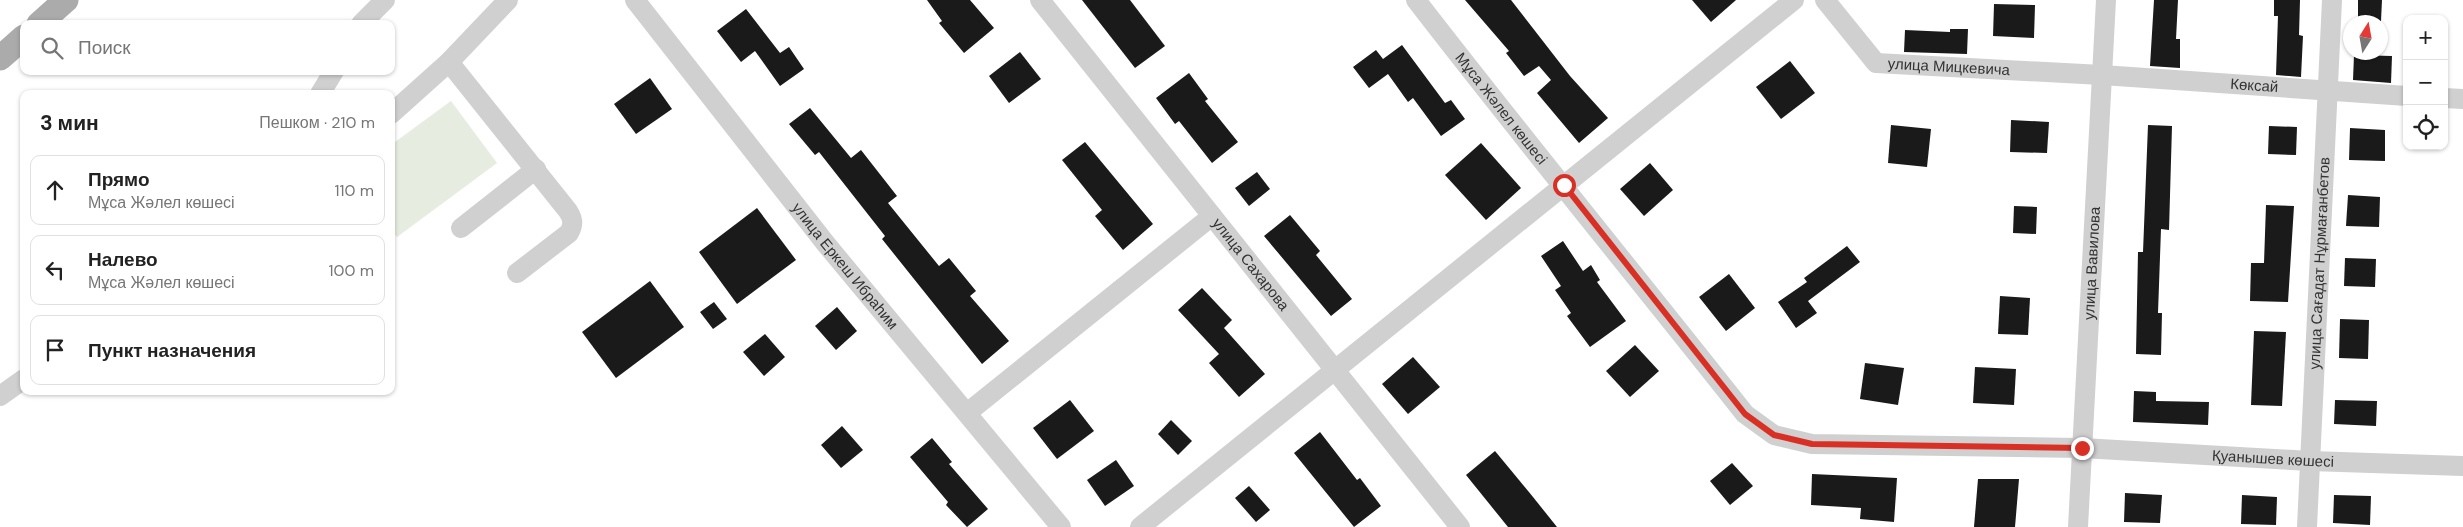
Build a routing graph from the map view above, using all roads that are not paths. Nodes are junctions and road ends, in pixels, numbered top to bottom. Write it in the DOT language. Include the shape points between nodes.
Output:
graph roads {
  1 [pos="66,0"];
  2 [pos="385,0"];
  3 [pos="508,0"];
  4 [pos="635,0"];
  5 [pos="1040,0"];
  6 [pos="1416,0"];
  7 [pos="1794,0"];
  8 [pos="1825,0"];
  9 [pos="2106,0"];
  10 [pos="2332,0"];
  11 [pos="44,20"];
  12 [pos="365,20"];
  13 [pos="20,40"];
  14 [pos="0,58"];
  15 [pos="449,62"];
  16 [pos="332,75"];
  17 [pos="2102,75"];
  18 [pos="322,90"];
  19 [pos="2327,91"];
  20 [pos="2403,96"];
  21 [pos="2448,98"];
  22 [pos="2463,99"];
  23 [pos="395,110"];
  24 [pos="536,169"];
  25 [pos="1564,185"];
  26 [pos="1212,216"];
  27 [pos="461,228"];
  28 [pos="517,273"];
  29 [pos="1336,371"];
  30 [pos="20,382"];
  31 [pos="0,396"];
  32 [pos="967,413"];
  33 [pos="2082,448"];
  34 [pos="2310,461"];
  35 [pos="2463,466"];
  36 [pos="1061,527"];
  37 [pos="1140,527"];
  38 [pos="1460,527"];
  39 [pos="2078,527"];
  40 [pos="2307,527"];
  1 -- 11 [label="main road"];
  2 -- 12 [label="street"];
  3 -- 15 [label="street"];
  4 -- 32 [label="street, улица Еркеш Ибраһим" via="826,244"];
  5 -- 26 [label="street, улица Сахарова"];
  6 -- 25 [label="street, Мұса Жәлел көшесі"];
  7 -- 25 [label="street"];
  8 -- 17 [label="street, улица Мицкевича" via="1876,63"];
  9 -- 17 [label="street, улица Вавилова"];
  10 -- 19 [label="street, улица Сағадат Нұрмағанбетов"];
  13 -- 14 [label="main road"];
  15 -- 23 [label="street"];
  15 -- 24 [label="street"];
  16 -- 18 [label="street"];
  17 -- 19 [label="street, Көксай"];
  17 -- 33 [label="street, улица Вавилова"];
  19 -- 20 [label="street, Көксай"];
  19 -- 34 [label="street, улица Сағадат Нұрмағанбетов"];
  21 -- 22 [label="street"];
  24 -- 27 [label="street"];
  24 -- 28 [label="street" via="568,211 573,226 569,233"];
  25 -- 29 [label="street"];
  25 -- 33 [label="street, Мұса Жәлел көшесі" via="1745,414 1774,435 1812,444"];
  26 -- 29 [label="street, улица Сахарова"];
  26 -- 32 [label="street"];
  29 -- 37 [label="street"];
  29 -- 38 [label="street, улица Сахарова"];
  30 -- 31 [label="street"];
  32 -- 36 [label="street, улица Еркеш Ибраһим"];
  33 -- 34 [label="street, Қуанышев көшесі"];
  33 -- 39 [label="street, улица Вавилова"];
  34 -- 35 [label="street, Қуанышев көшесі"];
  34 -- 40 [label="street, улица Сағадат Нұрмағанбетов"];
}
